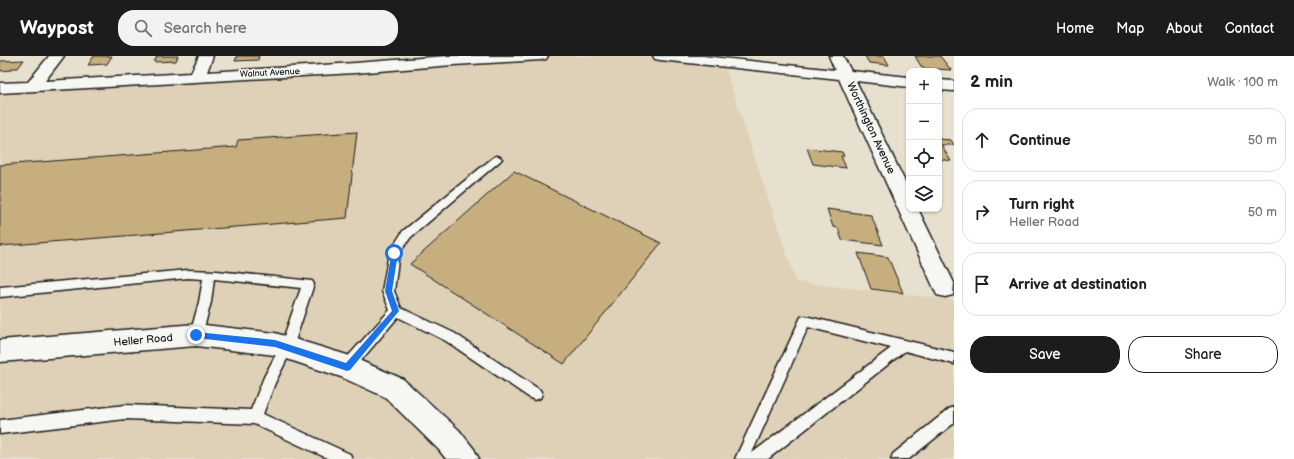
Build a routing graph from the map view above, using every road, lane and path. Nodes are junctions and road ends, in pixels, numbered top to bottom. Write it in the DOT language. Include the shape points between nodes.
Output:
graph roads {
  1 [pos="57,56"];
  2 [pos="206,56"];
  3 [pos="540,56"];
  4 [pos="660,56"];
  5 [pos="836,56"];
  6 [pos="356,62"];
  7 [pos="846,76"];
  8 [pos="197,77"];
  9 [pos="906,82"];
  10 [pos="942,85"];
  11 [pos="33,86"];
  12 [pos="954,86"];
  13 [pos="0,88"];
  14 [pos="497,159"];
  15 [pos="209,275"];
  16 [pos="945,288"];
  17 [pos="0,292"];
  18 [pos="396,311"];
  19 [pos="196,335"];
  20 [pos="904,345"];
  21 [pos="287,347"];
  22 [pos="0,351"];
  23 [pos="954,358"];
  24 [pos="347,367"];
  25 [pos="534,394"];
  26 [pos="954,414"];
  27 [pos="255,417"];
  28 [pos="0,427"];
  29 [pos="345,459"];
  30 [pos="464,459"];
  31 [pos="742,459"];
  32 [pos="756,459"];
  33 [pos="898,459"];
  1 -- 11 [label="street"];
  2 -- 8 [label="street"];
  3 -- 6 [label="street, Walnut Avenue"];
  4 -- 7 [label="street"];
  5 -- 7 [label="street, Worthington Avenue"];
  6 -- 8 [label="street, Walnut Avenue"];
  7 -- 9 [label="street"];
  7 -- 16 [label="street, Worthington Avenue"];
  8 -- 11 [label="street, Walnut Avenue"];
  10 -- 12 [label="street"];
  11 -- 13 [label="street, Walnut Avenue"];
  14 -- 18 [label="lane" via="407,234 399,244 394,253 388,291"];
  15 -- 17 [label="lane" via="188,274"];
  15 -- 19 [label="lane"];
  15 -- 21 [label="lane" via="308,284"];
  18 -- 24 [label="lane"];
  18 -- 25 [label="lane" via="450,337"];
  19 -- 21 [label="street, Heller Road"];
  19 -- 22 [label="street, Heller Road"];
  20 -- 23 [label="lane"];
  20 -- 31 [label="lane" via="805,321"];
  20 -- 32 [label="lane"];
  21 -- 24 [label="street, Heller Road"];
  21 -- 27 [label="lane" via="269,381"];
  24 -- 30 [label="street, Heller Road" via="394,388 449,440"];
  26 -- 33 [label="lane"];
  27 -- 28 [label="lane" via="125,412"];
  27 -- 29 [label="lane"];
}
